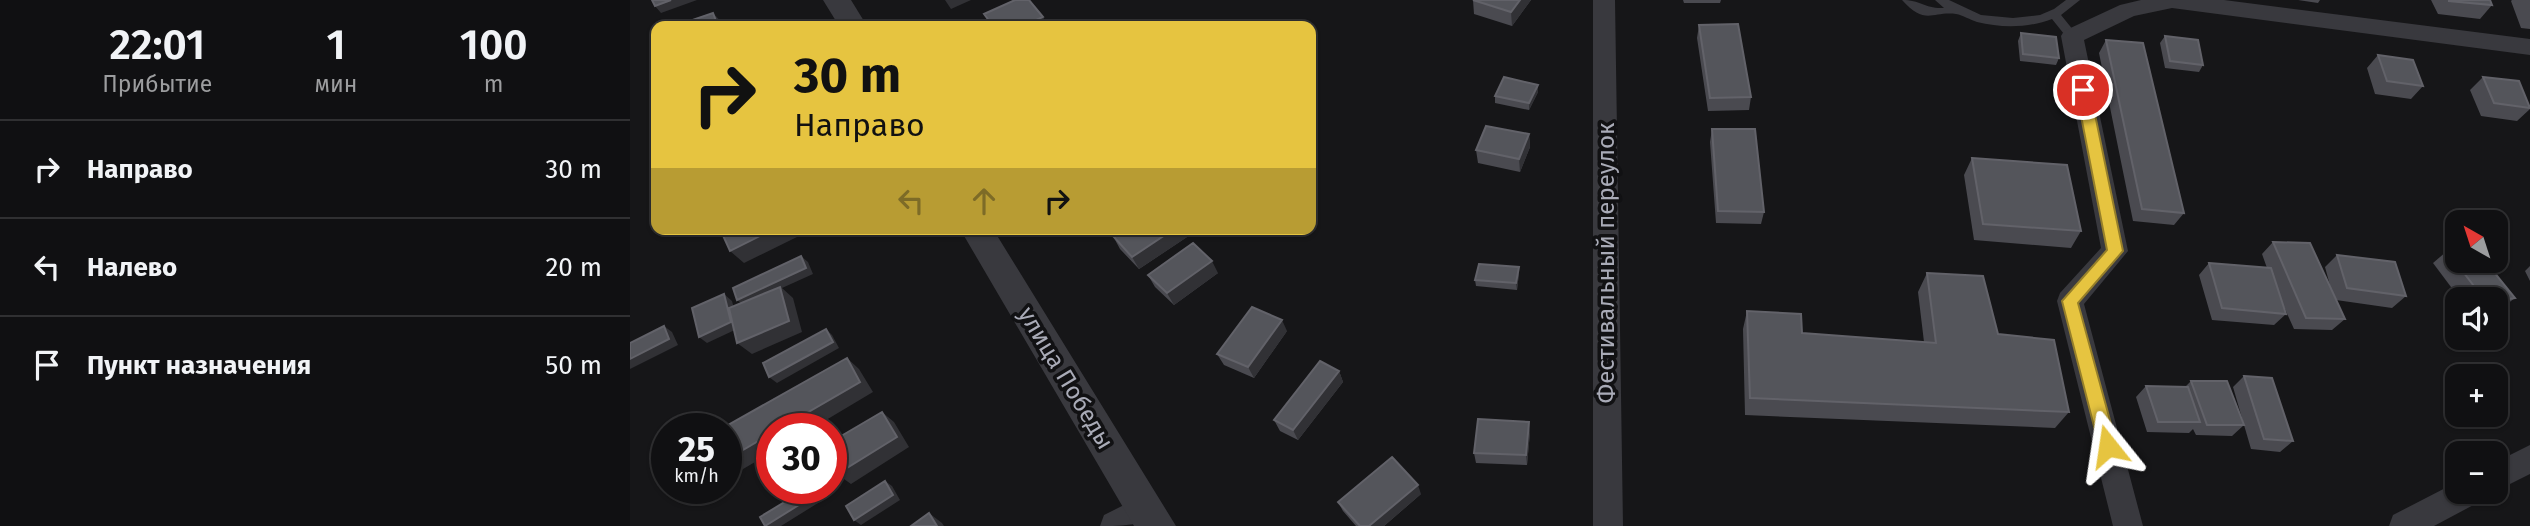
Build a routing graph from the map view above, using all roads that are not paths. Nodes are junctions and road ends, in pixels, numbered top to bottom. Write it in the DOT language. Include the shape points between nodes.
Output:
graph roads {
  1 [pos="837,0"];
  2 [pos="1604,0"];
  3 [pos="1908,0"];
  4 [pos="1941,0"];
  5 [pos="2074,0"];
  6 [pos="2167,1"];
  7 [pos="1953,11"];
  8 [pos="2054,14"];
  9 [pos="850,21"];
  10 [pos="2072,36"];
  11 [pos="2530,47"];
  12 [pos="980,235"];
  13 [pos="2530,459"];
  14 [pos="2508,471"];
  15 [pos="2445,504"];
  16 [pos="1151,517"];
  17 [pos="1115,526"];
  18 [pos="1608,526"];
  19 [pos="2128,526"];
  20 [pos="2404,526"];
  1 -- 9 [label="street"];
  2 -- 18 [label="street, Фестивальный переулок"];
  3 -- 7 [label="lane" via="1927,13"];
  4 -- 7 [label="lane"];
  5 -- 8 [label="lane"];
  6 -- 10 [label="street" via="2128,9"];
  6 -- 11 [label="street"];
  7 -- 8 [label="lane" via="1983,20 2020,22"];
  8 -- 10 [label="lane"];
  10 -- 19 [label="street" via="2115,251 2070,301"];
  12 -- 16 [label="street, улица Победы"];
  13 -- 14 [label="street"];
  15 -- 20 [label="street"];
  16 -- 17 [label="street"];
}
